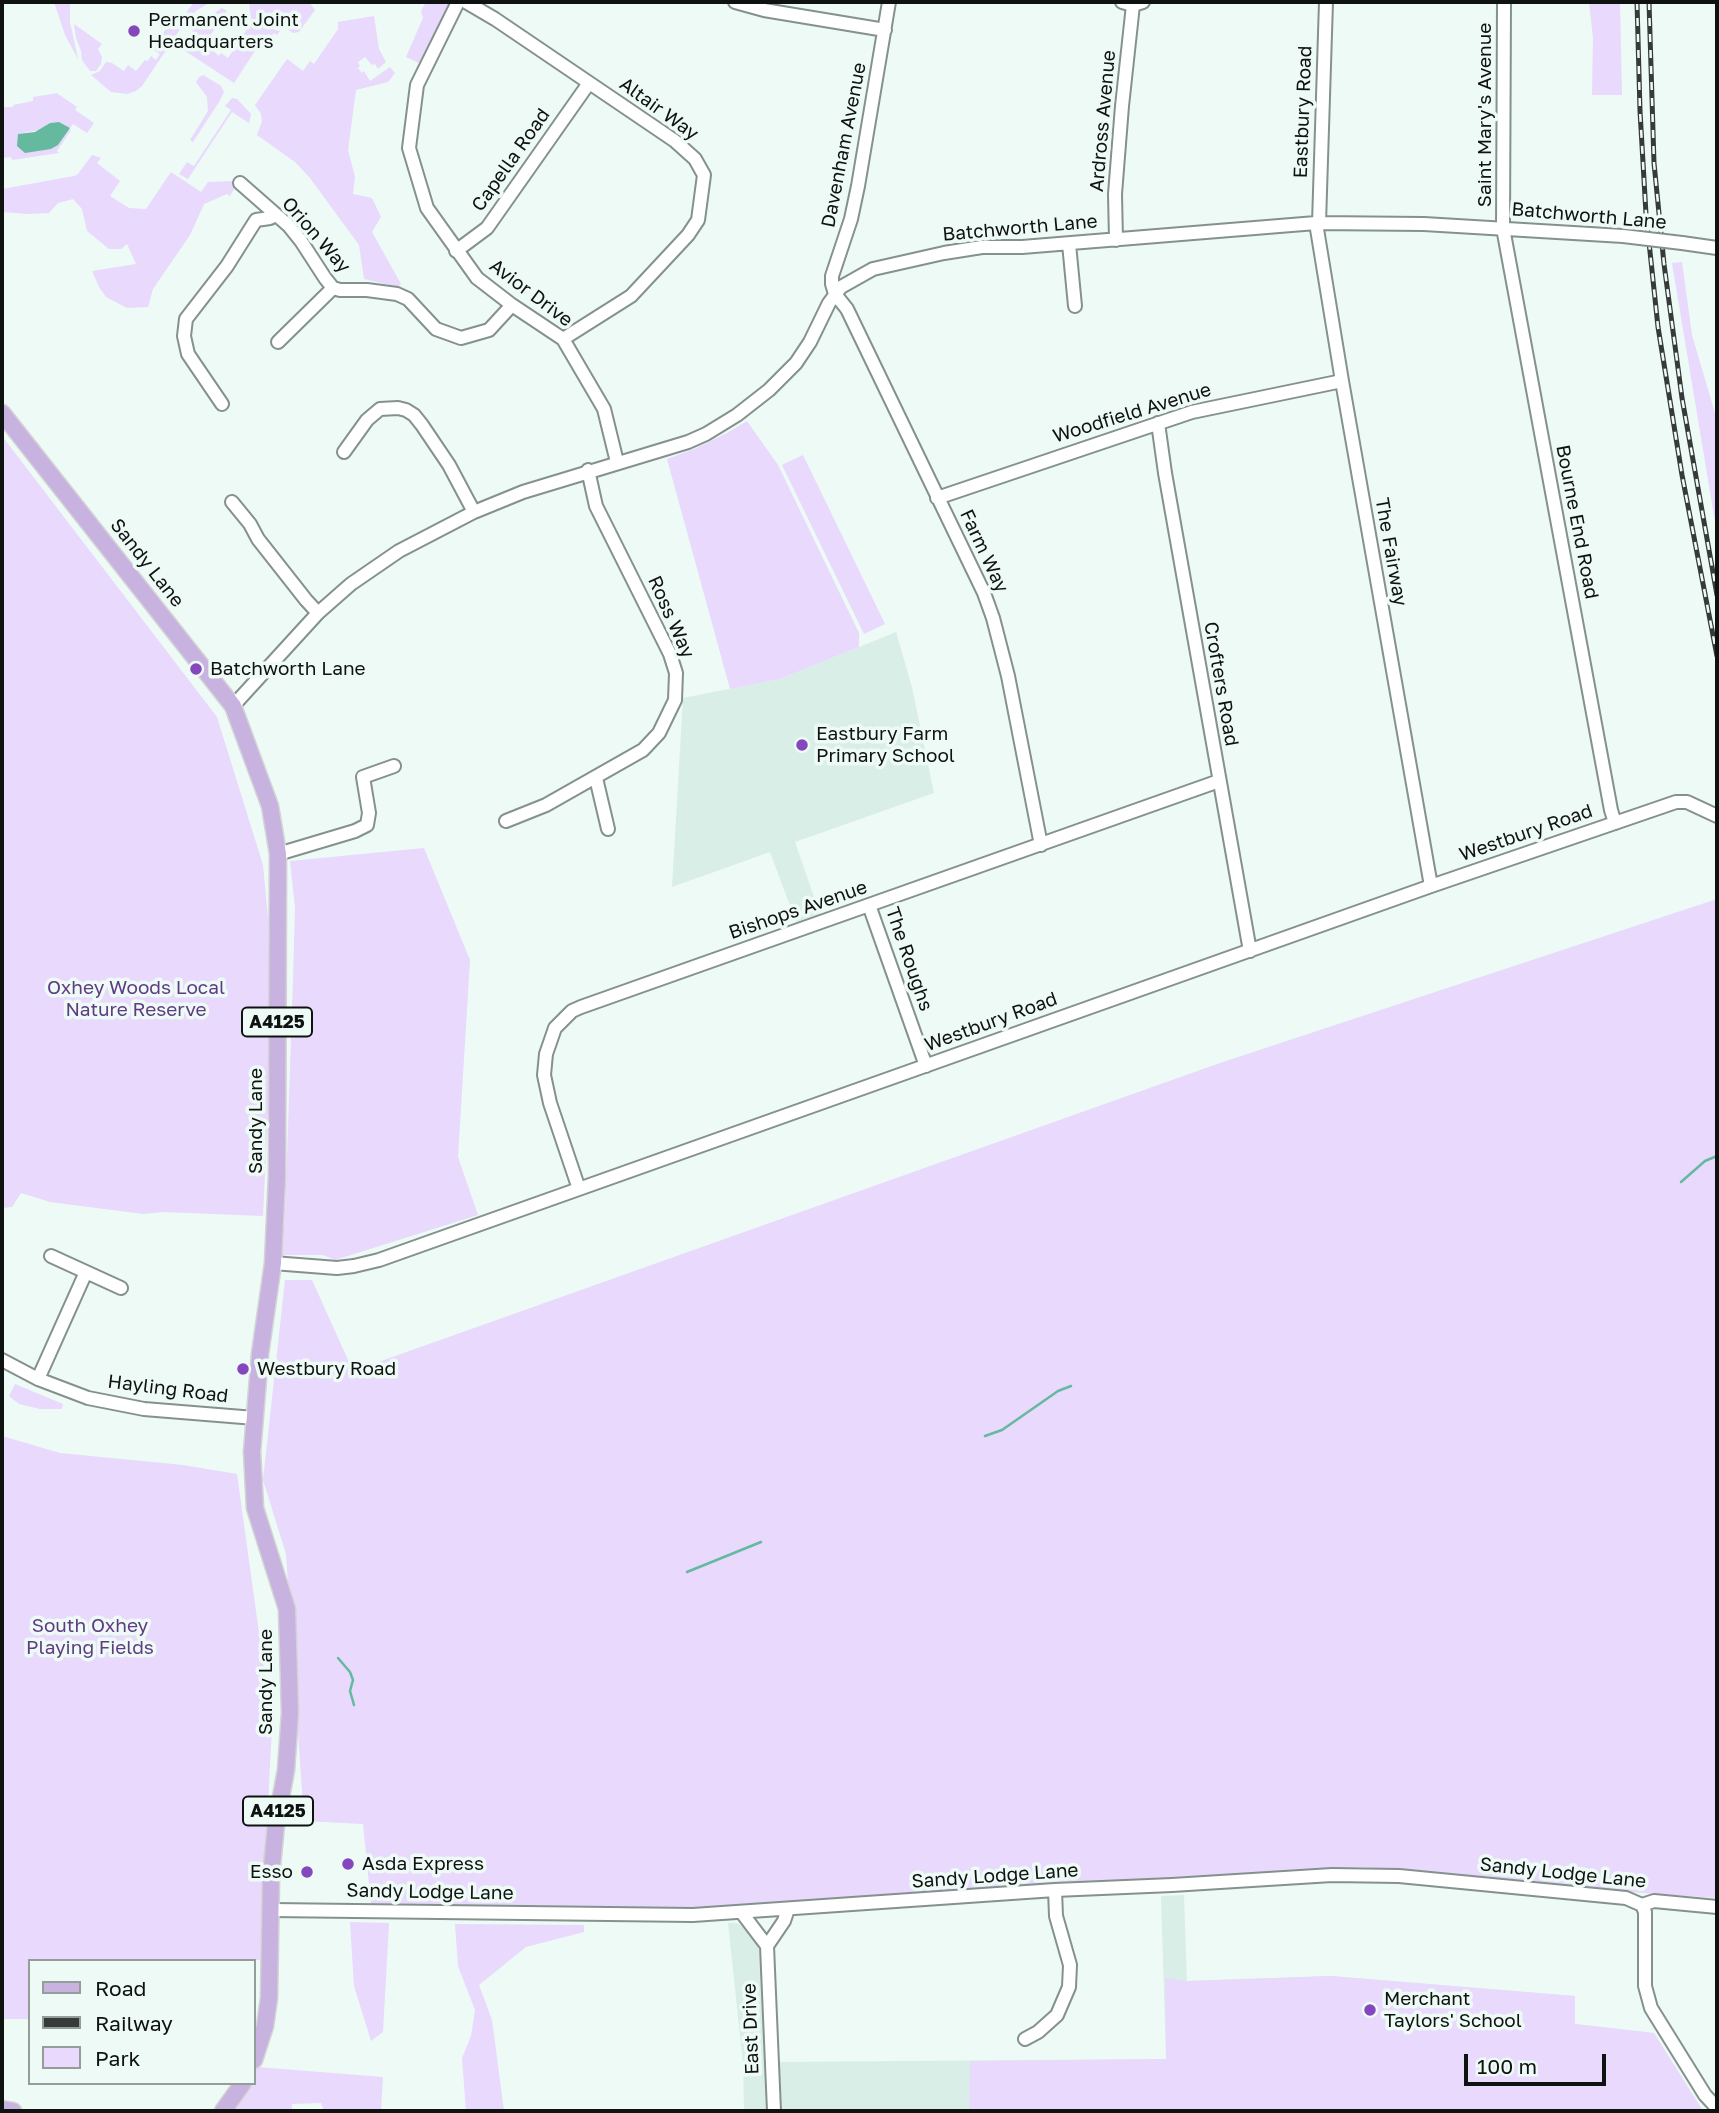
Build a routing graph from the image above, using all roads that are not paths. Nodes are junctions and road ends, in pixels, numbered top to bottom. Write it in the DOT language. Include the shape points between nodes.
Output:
graph roads {
  1 [pos="458,2"];
  2 [pos="466,2"];
  3 [pos="485,2"];
  4 [pos="735,2"];
  5 [pos="889,2"];
  6 [pos="1325,2"];
  7 [pos="1504,2"];
  8 [pos="1133,3"];
  9 [pos="495,19"];
  10 [pos="885,30"];
  11 [pos="589,83"];
  12 [pos="240,183"];
  13 [pos="257,198"];
  14 [pos="276,215"];
  15 [pos="256,220"];
  16 [pos="1318,223"];
  17 [pos="1503,228"];
  18 [pos="1116,240"];
  19 [pos="1069,244"];
  20 [pos="1717,248"];
  21 [pos="456,251"];
  22 [pos="333,288"];
  23 [pos="835,294"];
  24 [pos="512,305"];
  25 [pos="1075,306"];
  26 [pos="564,339"];
  27 [pos="278,342"];
  28 [pos="1342,381"];
  29 [pos="222,404"];
  30 [pos="2,413"];
  31 [pos="1158,423"];
  32 [pos="344,452"];
  33 [pos="617,462"];
  34 [pos="588,470"];
  35 [pos="937,498"];
  36 [pos="232,502"];
  37 [pos="474,512"];
  38 [pos="318,613"];
  39 [pos="233,706"];
  40 [pos="394,766"];
  41 [pos="596,778"];
  42 [pos="1219,781"];
  43 [pos="1717,817"];
  44 [pos="506,821"];
  45 [pos="1615,823"];
  46 [pos="608,829"];
  47 [pos="1041,845"];
  48 [pos="278,854"];
  49 [pos="1431,886"];
  50 [pos="869,905"];
  51 [pos="1250,951"];
  52 [pos="926,1066"];
  53 [pos="579,1189"];
  54 [pos="51,1256"];
  55 [pos="273,1263"];
  56 [pos="86,1272"];
  57 [pos="121,1288"];
  58 [pos="2,1360"];
  59 [pos="37,1379"];
  60 [pos="254,1419"];
  61 [pos="1055,1890"];
  62 [pos="1642,1905"];
  63 [pos="1717,1907"];
  64 [pos="788,1909"];
  65 [pos="271,1910"];
  66 [pos="742,1913"];
  67 [pos="767,1946"];
  68 [pos="1025,2039"];
  69 [pos="256,2054"];
  70 [pos="242,2085"];
  71 [pos="1717,2108"];
  72 [pos="2,2109"];
  73 [pos="13,2111"];
  74 [pos="223,2111"];
  75 [pos="774,2111"];
  1 -- 21 [label="street, Avior Drive" via="417,85 409,148 427,208"];
  2 -- 9 [label="street, Altair Way"];
  3 -- 9 [label="street"];
  4 -- 10 [label="street"];
  5 -- 10 [label="street, Davenham Avenue"];
  6 -- 16 [label="street, Eastbury Road"];
  7 -- 17 [label="street, Saint Mary's Avenue"];
  8 -- 18 [label="street, Ardross Avenue" via="1116,181"];
  9 -- 11 [label="street, Altair Way"];
  10 -- 23 [label="street, Davenham Avenue" via="856,197 831,281"];
  11 -- 21 [label="street, Capella Road" via="487,228"];
  11 -- 26 [label="street, Altair Way" via="685,148 703,169 704,191 695,226 639,288"];
  12 -- 13 [label="street, Orion Way"];
  13 -- 14 [label="street, Orion Way"];
  13 -- 15 [label="street"];
  14 -- 15 [label="street"];
  14 -- 22 [label="street, Orion Way" via="301,241"];
  15 -- 29 [label="street" via="189,315 185,328 188,354"];
  16 -- 17 [label="street, Batchworth Lane"];
  16 -- 18 [label="street, Batchworth Lane"];
  16 -- 28 [label="street, The Fairway"];
  17 -- 20 [label="street, Batchworth Lane, bridge"];
  17 -- 45 [label="street, Bourne End Road"];
  18 -- 19 [label="street, Batchworth Lane"];
  19 -- 23 [label="street, Batchworth Lane" via="982,247 930,255 873,269"];
  19 -- 25 [label="street"];
  21 -- 24 [label="street, Avior Drive" via="477,278"];
  22 -- 24 [label="street, Orion Way" via="397,294 408,299 436,329 461,338 489,330"];
  22 -- 27 [label="street"];
  23 -- 33 [label="street, Batchworth Lane" via="804,352 748,408 688,442"];
  23 -- 35 [label="street, Farm Way" via="847,309"];
  24 -- 26 [label="street, Avior Drive"];
  26 -- 33 [label="street, Avior Drive" via="604,409"];
  28 -- 31 [label="street, Woodfield Avenue"];
  28 -- 49 [label="street, The Fairway"];
  30 -- 39 [label="main road, Sandy Lane / A4125"];
  31 -- 35 [label="street, Woodfield Avenue"];
  31 -- 42 [label="street, Crofters Road"];
  32 -- 37 [label="street" via="380,409 405,410 414,415 449,464"];
  33 -- 34 [label="street, Batchworth Lane"];
  34 -- 37 [label="street, Batchworth Lane"];
  34 -- 41 [label="street, Ross Way" via="596,506 665,642 676,684 673,708 650,744"];
  35 -- 47 [label="street, Farm Way" via="993,618"];
  36 -- 38 [label="street"];
  37 -- 38 [label="street, Batchworth Lane" via="370,569"];
  38 -- 39 [label="street, Batchworth Lane"];
  39 -- 48 [label="main road, Sandy Lane / A4125" via="270,806"];
  40 -- 48 [label="street" via="363,777 367,825"];
  41 -- 44 [label="street, Ross Way"];
  41 -- 46 [label="street"];
  42 -- 47 [label="street, Bishops Avenue"];
  42 -- 51 [label="street, Crofters Road"];
  43 -- 45 [label="street, Westbury Road" via="1681,801"];
  45 -- 49 [label="street, Westbury Road"];
  47 -- 50 [label="street, Bishops Avenue"];
  48 -- 55 [label="main road, Sandy Lane / A4125"];
  49 -- 51 [label="street, Westbury Road"];
  50 -- 52 [label="street, The Roughs"];
  50 -- 53 [label="street, Bishops Avenue" via="581,1007 559,1022 547,1054 545,1087"];
  51 -- 52 [label="street, Westbury Road"];
  52 -- 53 [label="street, Westbury Road"];
  53 -- 55 [label="street, Westbury Road" via="379,1260 329,1267"];
  54 -- 56 [label="street"];
  55 -- 60 [label="main road, Sandy Lane / A4125"];
  56 -- 57 [label="street"];
  56 -- 59 [label="street"];
  58 -- 59 [label="street, Hayling Road"];
  59 -- 60 [label="street, Hayling Road" via="88,1398 127,1406"];
  60 -- 65 [label="main road, Sandy Lane / A4125" via="255,1508 287,1622 290,1713"];
  61 -- 62 [label="street, Sandy Lodge Lane" via="1377,1876 1626,1898"];
  61 -- 64 [label="street, Sandy Lodge Lane"];
  61 -- 68 [label="street" via="1056,1916 1070,1965 1069,1987 1057,2015"];
  62 -- 63 [label="street, Sandy Lodge Lane"];
  62 -- 71 [label="street" via="1645,1986 1651,2008"];
  64 -- 66 [label="street, Sandy Lodge Lane"];
  64 -- 67 [label="street"];
  65 -- 66 [label="street, Sandy Lodge Lane"];
  65 -- 69 [label="main road, A4125" via="269,1998"];
  66 -- 67 [label="street"];
  67 -- 75 [label="street, East Drive"];
  70 -- 74 [label="main road"];
  72 -- 73 [label="main road"];
}
